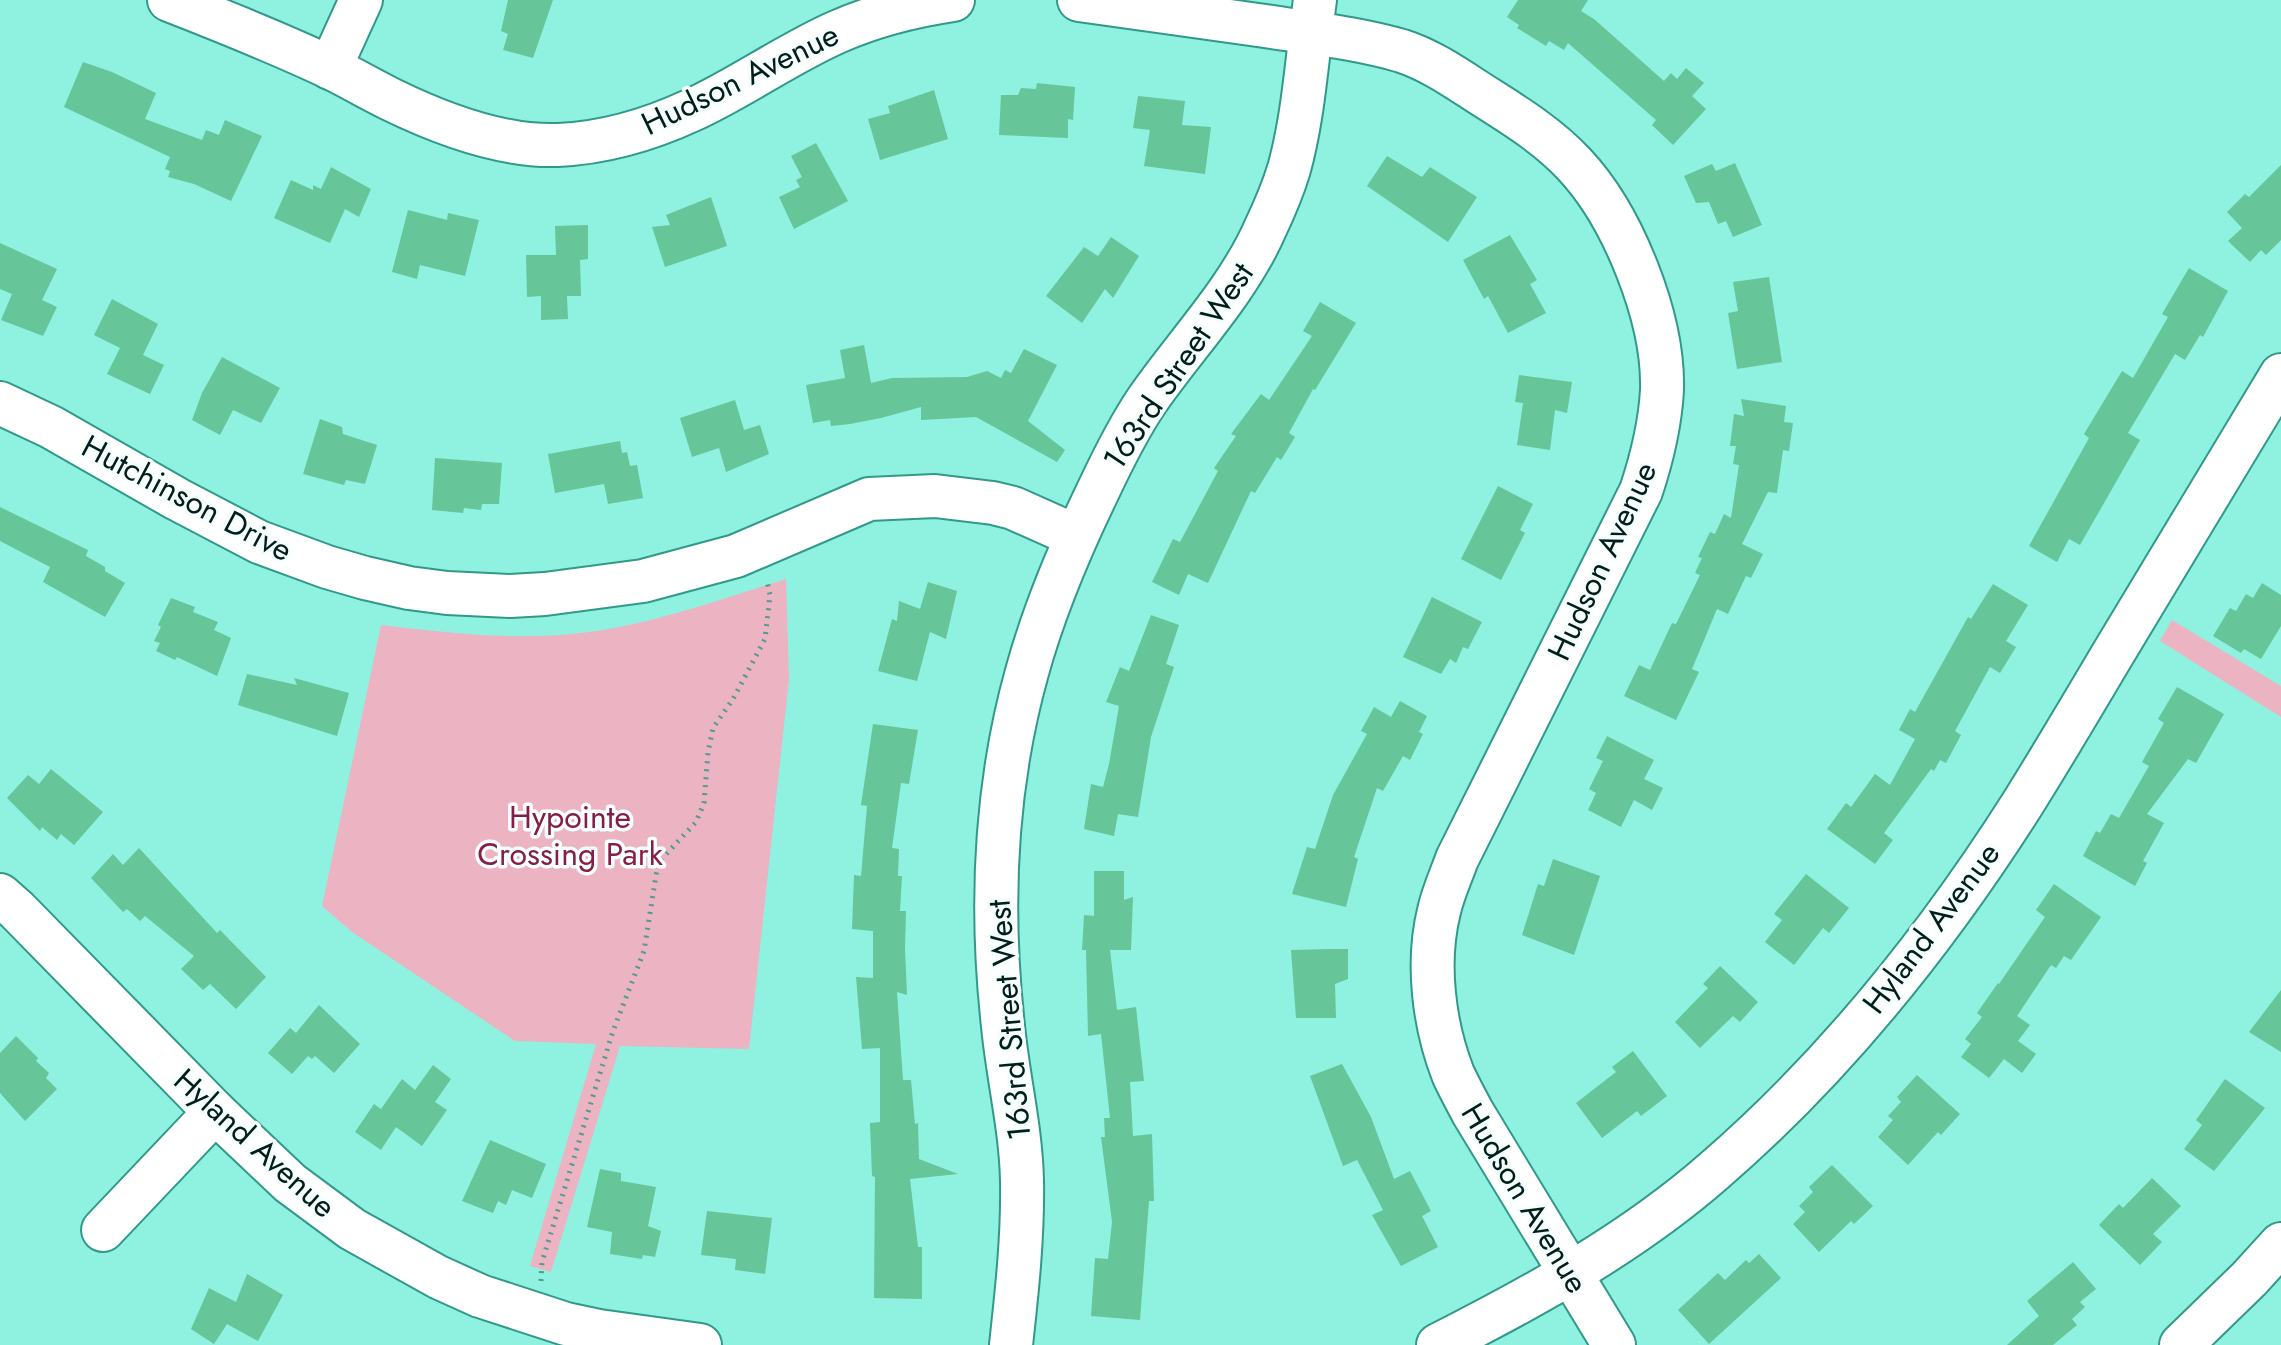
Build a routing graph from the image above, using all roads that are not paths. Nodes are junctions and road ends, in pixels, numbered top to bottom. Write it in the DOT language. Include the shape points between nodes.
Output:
graph roads {
  1 [pos="169,0"];
  2 [pos="361,0"];
  3 [pos="953,0"];
  4 [pos="1079,0"];
  5 [pos="1312,16"];
  6 [pos="330,68"];
  7 [pos="2281,375"];
  8 [pos="0,403"];
  9 [pos="1076,536"];
  10 [pos="0,895"];
  11 [pos="215,1112"];
  12 [pos="103,1230"];
  13 [pos="2281,1244"];
  14 [pos="1570,1274"];
  15 [pos="700,1345"];
  16 [pos="1011,1345"];
  17 [pos="1438,1345"];
  18 [pos="1614,1345"];
  19 [pos="2181,1345"];
  1 -- 6 [label="street, Hudson Avenue"];
  2 -- 6 [label="street"];
  3 -- 6 [label="street, Hudson Avenue" via="863,21 694,109 589,142 526,142 454,126"];
  4 -- 5 [label="street, Hudson Avenue"];
  5 -- 9 [label="street, 163rd Street West" via="1296,140 1264,232 1235,282 1146,402"];
  5 -- 14 [label="street, Hudson Avenue" via="1428,62 1523,120 1572,162 1597,193 1632,255 1661,360 1660,418 1641,491 1457,859 1434,943 1437,1016 1454,1077"];
  7 -- 14 [label="street, Hyland Avenue" via="2022,804 1913,960 1772,1118 1646,1225"];
  8 -- 9 [label="street, Hutchinson Drive" via="259,542 365,578 447,593 521,595 643,581 736,556 869,499 935,496 993,503"];
  9 -- 16 [label="street, 163rd Street West" via="1025,677 999,827 999,987 1022,1179"];
  10 -- 11 [label="street, Hyland Avenue"];
  11 -- 12 [label="street"];
  11 -- 15 [label="street, Hyland Avenue" via="290,1183 352,1229 438,1277 480,1296 599,1331"];
  13 -- 19 [label="street"];
  14 -- 17 [label="street, Hyland Avenue"];
  14 -- 18 [label="street, Hudson Avenue"];
}
